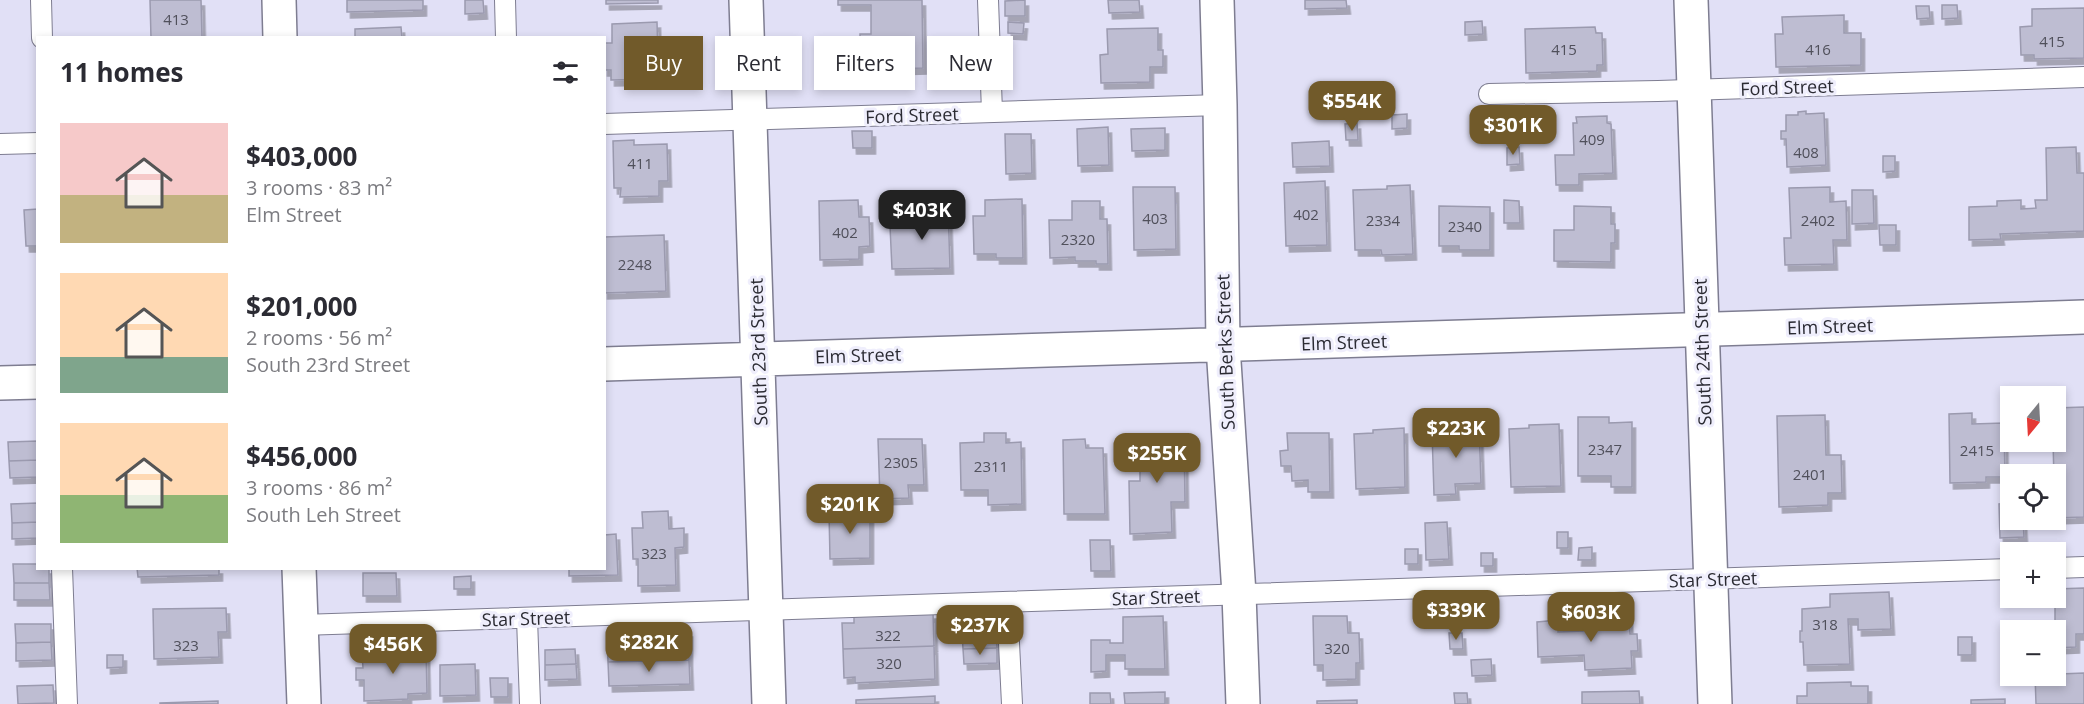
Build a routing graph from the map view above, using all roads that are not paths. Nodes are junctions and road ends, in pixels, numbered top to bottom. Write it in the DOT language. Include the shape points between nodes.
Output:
graph roads {
  1 [pos="41,0"];
  2 [pos="279,0"];
  3 [pos="505,0"];
  4 [pos="746,0"];
  5 [pos="988,0"];
  6 [pos="1217,0"];
  7 [pos="1691,0"];
  8 [pos="42,36"];
  9 [pos="280,36"];
  10 [pos="506,36"];
  11 [pos="2084,77"];
  12 [pos="1693,89"];
  13 [pos="1489,94"];
  14 [pos="1220,105"];
  15 [pos="992,112"];
  16 [pos="750,120"];
  17 [pos="606,124"];
  18 [pos="36,143"];
  19 [pos="0,144"];
  20 [pos="2084,317"];
  21 [pos="1701,330"];
  22 [pos="1223,346"];
  23 [pos="758,359"];
  24 [pos="606,364"];
  25 [pos="36,382"];
  26 [pos="0,383"];
  27 [pos="2084,567"];
  28 [pos="2066,568"];
  29 [pos="2000,569"];
  30 [pos="62,570"];
  31 [pos="299,570"];
  32 [pos="1711,579"];
  33 [pos="1239,594"];
  34 [pos="1007,602"];
  35 [pos="766,610"];
  36 [pos="527,618"];
  37 [pos="301,625"];
  38 [pos="67,704"];
  39 [pos="304,704"];
  40 [pos="530,704"];
  41 [pos="770,704"];
  42 [pos="1012,704"];
  43 [pos="1243,704"];
  44 [pos="1715,704"];
  1 -- 8 [label="lane"];
  2 -- 9 [label="street"];
  3 -- 10 [label="lane"];
  4 -- 16 [label="street, South 23rd Street"];
  5 -- 15 [label="lane"];
  6 -- 14 [label="street, South Berks Street"];
  7 -- 12 [label="street, South 24th Street"];
  11 -- 12 [label="lane, Ford Street"];
  12 -- 13 [label="lane, Ford Street"];
  12 -- 21 [label="street, South 24th Street"];
  14 -- 15 [label="lane, Ford Street"];
  14 -- 22 [label="street, South Berks Street"];
  15 -- 16 [label="lane, Ford Street"];
  16 -- 17 [label="lane, Ford Street"];
  16 -- 23 [label="street, South 23rd Street"];
  18 -- 19 [label="lane"];
  20 -- 21 [label="street, Elm Street"];
  21 -- 22 [label="street, Elm Street"];
  21 -- 32 [label="street, South 24th Street"];
  22 -- 23 [label="street, Elm Street"];
  22 -- 33 [label="street, South Berks Street"];
  23 -- 24 [label="street, Elm Street"];
  23 -- 35 [label="street, South 23rd Street"];
  25 -- 26 [label="street"];
  27 -- 28 [label="lane"];
  29 -- 32 [label="lane, Star Street"];
  30 -- 38 [label="lane"];
  31 -- 37 [label="street"];
  32 -- 33 [label="lane, Star Street"];
  32 -- 44 [label="street, South 24th Street"];
  33 -- 34 [label="lane, Star Street"];
  33 -- 43 [label="street, South Berks Street"];
  34 -- 35 [label="lane, Star Street"];
  34 -- 42 [label="lane"];
  35 -- 36 [label="lane, Star Street"];
  35 -- 41 [label="street, South 23rd Street"];
  36 -- 37 [label="lane, Star Street"];
  36 -- 40 [label="lane"];
  37 -- 39 [label="street"];
}
